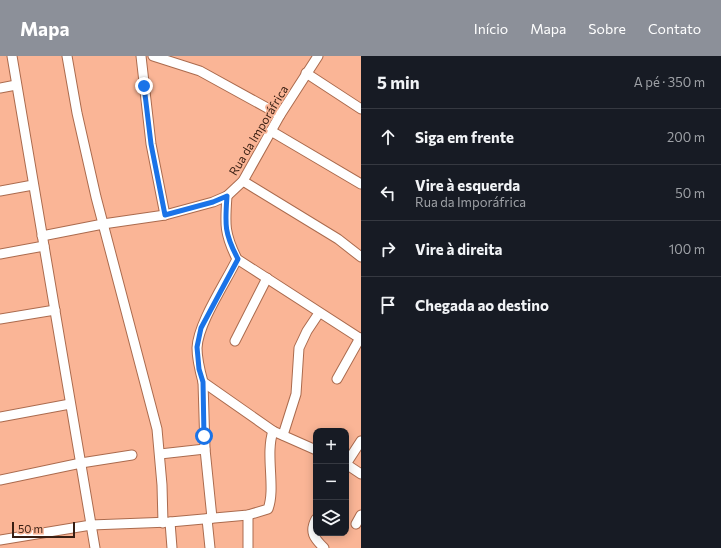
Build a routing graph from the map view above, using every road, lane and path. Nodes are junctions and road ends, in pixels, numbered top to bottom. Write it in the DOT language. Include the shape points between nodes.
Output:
graph roads {
  1 [pos="12,56"];
  2 [pos="67,56"];
  3 [pos="141,56"];
  4 [pos="153,56"];
  5 [pos="318,56"];
  6 [pos="306,72"];
  7 [pos="16,85"];
  8 [pos="0,88"];
  9 [pos="361,109"];
  10 [pos="280,115"];
  11 [pos="271,131"];
  12 [pos="243,181"];
  13 [pos="361,184"];
  14 [pos="33,185"];
  15 [pos="0,191"];
  16 [pos="227,196"];
  17 [pos="165,215"];
  18 [pos="103,224"];
  19 [pos="42,236"];
  20 [pos="44,246"];
  21 [pos="0,254"];
  22 [pos="361,257"];
  23 [pos="238,259"];
  24 [pos="267,278"];
  25 [pos="54,310"];
  26 [pos="319,313"];
  27 [pos="0,319"];
  28 [pos="360,339"];
  29 [pos="235,341"];
  30 [pos="337,379"];
  31 [pos="203,382"];
  32 [pos="70,404"];
  33 [pos="0,417"];
  34 [pos="274,431"];
  35 [pos="283,435"];
  36 [pos="361,441"];
  37 [pos="205,449"];
  38 [pos="313,449"];
  39 [pos="160,454"];
  40 [pos="132,456"];
  41 [pos="349,459"];
  42 [pos="81,463"];
  43 [pos="349,466"];
  44 [pos="361,474"];
  45 [pos="0,480"];
  46 [pos="248,515"];
  47 [pos="361,515"];
  48 [pos="209,519"];
  49 [pos="166,522"];
  50 [pos="356,524"];
  51 [pos="91,525"];
  52 [pos="315,536"];
  53 [pos="0,540"];
  54 [pos="95,548"];
  55 [pos="172,548"];
  56 [pos="210,548"];
  57 [pos="248,548"];
  58 [pos="324,548"];
  1 -- 7 [label="street"];
  2 -- 18 [label="street"];
  3 -- 17 [label="street" via="151,144"];
  4 -- 10 [label="street" via="200,71"];
  5 -- 6 [label="street, Rua da Imporáfrica"];
  6 -- 9 [label="street"];
  6 -- 10 [label="street, Rua da Imporáfrica"];
  7 -- 8 [label="street"];
  7 -- 14 [label="street"];
  10 -- 11 [label="street, Rua da Imporáfrica"];
  11 -- 12 [label="street, Rua da Imporáfrica"];
  11 -- 13 [label="street"];
  12 -- 16 [label="street, Rua da Imporáfrica"];
  12 -- 22 [label="street" via="332,235"];
  14 -- 15 [label="street"];
  14 -- 19 [label="street"];
  16 -- 17 [label="street, Rua da Imporáfrica"];
  16 -- 23 [label="street" via="225,228"];
  17 -- 18 [label="street, Rua da Imporáfrica"];
  18 -- 19 [label="street, Rua da Imporáfrica"];
  18 -- 39 [label="street" via="153,408"];
  19 -- 20 [label="street"];
  20 -- 21 [label="street"];
  20 -- 25 [label="street"];
  23 -- 24 [label="street"];
  23 -- 31 [label="street" via="201,328 197,347"];
  24 -- 26 [label="street"];
  24 -- 29 [label="street"];
  25 -- 27 [label="street"];
  25 -- 32 [label="street"];
  26 -- 28 [label="street"];
  26 -- 35 [label="street" via="299,348 296,394"];
  28 -- 30 [label="street"];
  31 -- 34 [label="street"];
  31 -- 37 [label="street"];
  32 -- 33 [label="street"];
  32 -- 42 [label="street"];
  34 -- 35 [label="street"];
  34 -- 46 [label="street" via="270,448 270,506 265,511"];
  35 -- 38 [label="street"];
  36 -- 41 [label="street"];
  37 -- 39 [label="street"];
  37 -- 48 [label="street"];
  39 -- 49 [label="street"];
  40 -- 42 [label="street"];
  42 -- 45 [label="street"];
  42 -- 51 [label="street"];
  43 -- 44 [label="street"];
  46 -- 48 [label="street"];
  46 -- 57 [label="street"];
  47 -- 50 [label="street"];
  48 -- 49 [label="street"];
  48 -- 56 [label="street"];
  49 -- 51 [label="street"];
  49 -- 55 [label="street"];
  51 -- 53 [label="street"];
  51 -- 54 [label="street"];
  52 -- 58 [label="street"];
}
